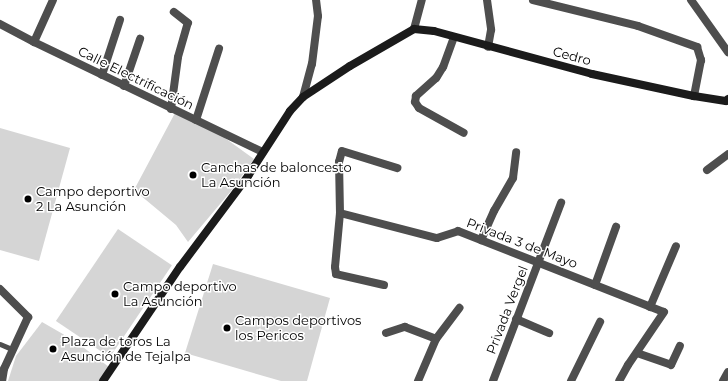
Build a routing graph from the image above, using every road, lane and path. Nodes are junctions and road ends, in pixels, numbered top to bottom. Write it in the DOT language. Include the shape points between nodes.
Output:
graph roads {
  1 [pos="53,0"];
  2 [pos="316,0"];
  3 [pos="422,0"];
  4 [pos="487,0"];
  5 [pos="533,0"];
  6 [pos="691,0"];
  7 [pos="174,12"];
  8 [pos="120,20"];
  9 [pos="0,24"];
  10 [pos="414,28"];
  11 [pos="454,37"];
  12 [pos="140,39"];
  13 [pos="34,42"];
  14 [pos="488,47"];
  15 [pos="219,49"];
  16 [pos="728,52"];
  17 [pos="102,75"];
  18 [pos="124,86"];
  19 [pos="694,96"];
  20 [pos="303,97"];
  21 [pos="727,100"];
  22 [pos="171,109"];
  23 [pos="196,120"];
  24 [pos="464,133"];
  25 [pos="262,152"];
  26 [pos="516,152"];
  27 [pos="728,154"];
  28 [pos="397,168"];
  29 [pos="707,170"];
  30 [pos="560,203"];
  31 [pos="340,213"];
  32 [pos="616,227"];
  33 [pos="481,240"];
  34 [pos="676,246"];
  35 [pos="538,262"];
  36 [pos="595,285"];
  37 [pos="384,286"];
  38 [pos="0,289"];
  39 [pos="650,307"];
  40 [pos="459,308"];
  41 [pos="516,319"];
  42 [pos="600,322"];
  43 [pos="386,333"];
  44 [pos="549,333"];
  45 [pos="436,339"];
  46 [pos="0,344"];
  47 [pos="680,346"];
  48 [pos="12,349"];
  49 [pos="637,353"];
  50 [pos="2,368"];
  51 [pos="728,372"];
  52 [pos="2,381"];
  53 [pos="103,381"];
  54 [pos="418,381"];
  55 [pos="492,381"];
  56 [pos="571,381"];
  57 [pos="619,381"];
  58 [pos="723,381"];
  1 -- 13 [label="street"];
  2 -- 20 [label="street" via="318,16 312,64"];
  3 -- 10 [label="street"];
  4 -- 14 [label="street" via="491,30"];
  5 -- 19 [label="street" via="638,26 697,47 701,60"];
  6 -- 16 [label="street"];
  7 -- 22 [label="street" via="188,23 180,50"];
  8 -- 17 [label="street"];
  9 -- 13 [label="street, Calle Electrificación"];
  10 -- 11 [label="street, Cedro"];
  10 -- 20 [label="street"];
  11 -- 14 [label="street, Cedro"];
  11 -- 24 [label="street" via="444,67 416,96 415,102 419,108"];
  12 -- 18 [label="street"];
  13 -- 17 [label="street, Calle Electrificación"];
  14 -- 19 [label="street, Cedro" via="592,74"];
  15 -- 23 [label="street"];
  17 -- 18 [label="street, Calle Electrificación"];
  18 -- 22 [label="street, Calle Electrificación"];
  19 -- 21 [label="street, Cedro"];
  20 -- 25 [label="street" via="290,111"];
  22 -- 23 [label="street, Calle Electrificación"];
  23 -- 25 [label="street, Calle Electrificación"];
  25 -- 53 [label="street" via="248,176 180,267"];
  26 -- 33 [label="street" via="513,178"];
  27 -- 29 [label="street"];
  28 -- 31 [label="street" via="342,151 339,162"];
  30 -- 35 [label="street, Privada Vergel"];
  31 -- 33 [label="street, Privada 3 de Mayo" via="437,238 458,231"];
  31 -- 37 [label="street" via="336,274"];
  32 -- 36 [label="street"];
  33 -- 35 [label="street, Privada 3 de Mayo"];
  34 -- 39 [label="street"];
  35 -- 36 [label="street, Privada 3 de Mayo"];
  35 -- 41 [label="street, Privada Vergel"];
  36 -- 39 [label="street, Privada 3 de Mayo"];
  38 -- 48 [label="street" via="28,316"];
  39 -- 49 [label="street, Privada 3 de Mayo" via="664,312"];
  40 -- 45 [label="street"];
  41 -- 44 [label="street"];
  41 -- 55 [label="street, Privada Vergel"];
  42 -- 56 [label="street"];
  43 -- 45 [label="street" via="405,327"];
  45 -- 54 [label="street"];
  46 -- 48 [label="lane"];
  47 -- 49 [label="street" via="671,365"];
  48 -- 50 [label="street"];
  49 -- 57 [label="street"];
  50 -- 52 [label="street"];
  51 -- 58 [label="street"];
}
